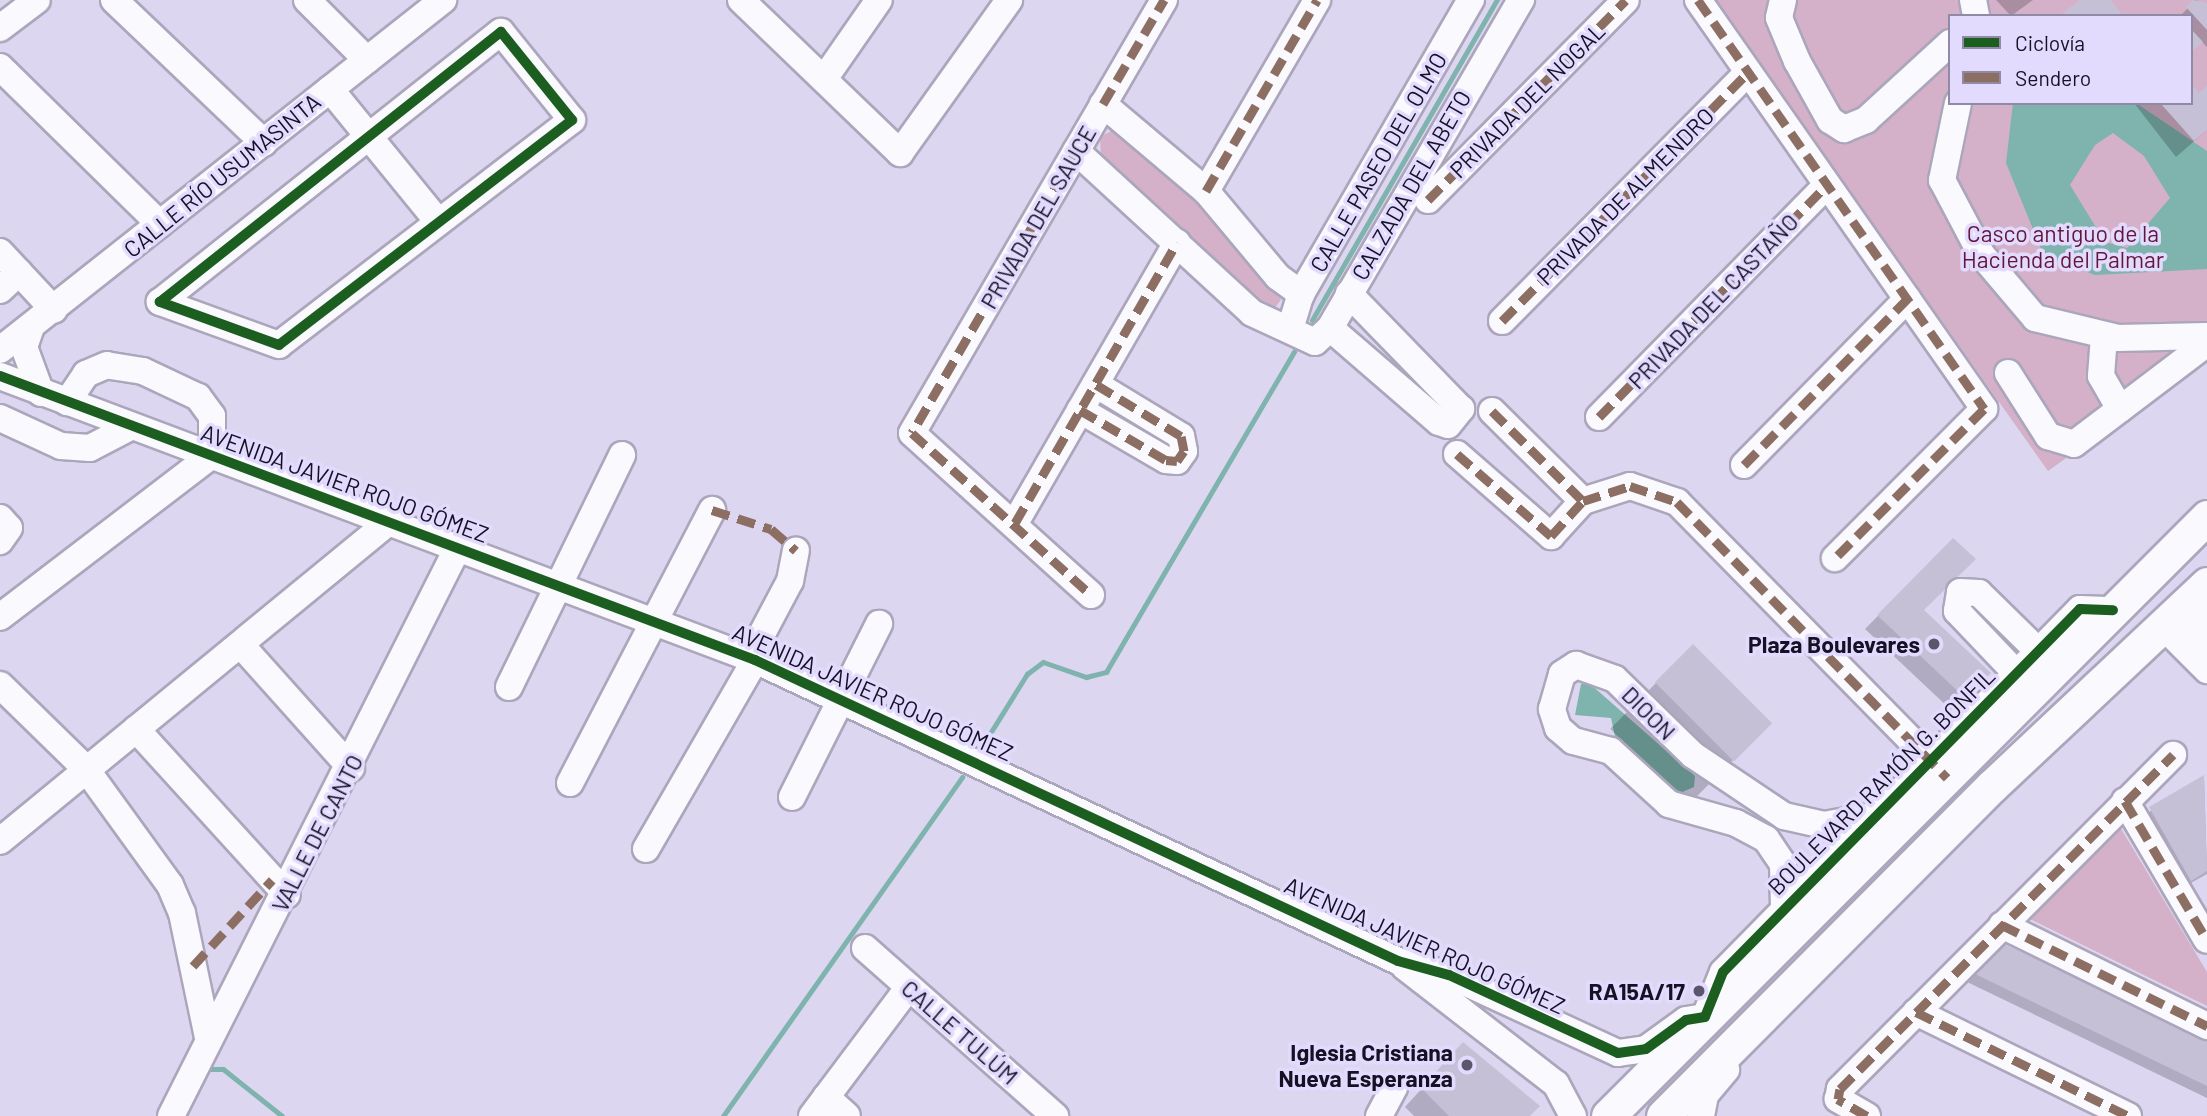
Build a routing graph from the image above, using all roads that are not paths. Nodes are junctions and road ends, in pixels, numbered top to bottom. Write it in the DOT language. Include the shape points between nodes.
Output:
graph roads {
  1 [pos="37,0"];
  2 [pos="114,0"];
  3 [pos="307,0"];
  4 [pos="443,0"];
  5 [pos="878,0"];
  6 [pos="1009,0"];
  7 [pos="1164,0"];
  8 [pos="1317,0"];
  9 [pos="1471,0"];
  10 [pos="1521,0"];
  11 [pos="1626,0"];
  12 [pos="1698,0"];
  13 [pos="1783,0"];
  14 [pos="744,1"];
  15 [pos="0,28"];
  16 [pos="1948,45"];
  17 [pos="368,60"];
  18 [pos="0,67"];
  19 [pos="1748,72"];
  20 [pos="824,79"];
  21 [pos="330,89"];
  22 [pos="1103,104"];
  23 [pos="1958,105"];
  24 [pos="369,137"];
  25 [pos="264,143"];
  26 [pos="1076,151"];
  27 [pos="1827,185"];
  28 [pos="1206,191"];
  29 [pos="1428,200"];
  30 [pos="437,220"];
  31 [pos="160,224"];
  32 [pos="1177,242"];
  33 [pos="0,252"];
  34 [pos="19,272"];
  35 [pos="0,290"];
  36 [pos="1301,294"];
  37 [pos="1349,294"];
  38 [pos="1907,299"];
  39 [pos="54,310"];
  40 [pos="1502,321"];
  41 [pos="1291,326"];
  42 [pos="31,327"];
  43 [pos="1330,328"];
  44 [pos="2104,336"];
  45 [pos="2207,336"];
  46 [pos="2207,343"];
  47 [pos="0,350"];
  48 [pos="2008,373"];
  49 [pos="0,376"];
  50 [pos="1095,384"];
  51 [pos="41,393"];
  52 [pos="66,402"];
  53 [pos="2120,409"];
  54 [pos="1080,410"];
  55 [pos="1492,411"];
  56 [pos="1599,417"];
  57 [pos="0,418"];
  58 [pos="132,426"];
  59 [pos="1457,454"];
  60 [pos="212,455"];
  61 [pos="622,455"];
  62 [pos="1744,465"];
  63 [pos="1583,501"];
  64 [pos="712,510"];
  65 [pos="2207,517"];
  66 [pos="0,518"];
  67 [pos="390,521"];
  68 [pos="1015,523"];
  69 [pos="0,541"];
  70 [pos="458,547"];
  71 [pos="796,551"];
  72 [pos="1836,558"];
  73 [pos="2207,559"];
  74 [pos="559,585"];
  75 [pos="2207,585"];
  76 [pos="1091,594"];
  77 [pos="2113,610"];
  78 [pos="0,617"];
  79 [pos="655,622"];
  80 [pos="879,624"];
  81 [pos="2182,626"];
  82 [pos="241,645"];
  83 [pos="2137,647"];
  84 [pos="2053,654"];
  85 [pos="755,660"];
  86 [pos="2207,670"];
  87 [pos="2017,674"];
  88 [pos="0,685"];
  89 [pos="509,687"];
  90 [pos="842,697"];
  91 [pos="136,729"];
  92 [pos="2173,755"];
  93 [pos="351,768"];
  94 [pos="86,769"];
  95 [pos="1940,770"];
  96 [pos="1724,777"];
  97 [pos="570,783"];
  98 [pos="1992,786"];
  99 [pos="792,797"];
  100 [pos="2125,801"];
  101 [pos="1702,813"];
  102 [pos="1880,814"];
  103 [pos="1784,816"];
  104 [pos="1766,839"];
  105 [pos="0,841"];
  106 [pos="646,849"];
  107 [pos="287,895"];
  108 [pos="1784,908"];
  109 [pos="2002,925"];
  110 [pos="2207,940"];
  111 [pos="865,948"];
  112 [pos="1398,961"];
  113 [pos="1806,974"];
  114 [pos="909,987"];
  115 [pos="1916,1012"];
  116 [pos="1705,1017"];
  117 [pos="2207,1026"];
  118 [pos="208,1037"];
  119 [pos="1394,1088"];
  120 [pos="819,1107"];
  121 [pos="171,1116"];
  122 [pos="847,1116"];
  123 [pos="1055,1116"];
  124 [pos="1379,1116"];
  125 [pos="1573,1116"];
  126 [pos="1608,1116"];
  127 [pos="1663,1116"];
  128 [pos="1701,1116"];
  129 [pos="1867,1116"];
  130 [pos="2128,1116"];
  1 -- 15 [label="street"];
  2 -- 25 [label="street"];
  3 -- 17 [label="street"];
  4 -- 17 [label="street, CALLE RÍO USUMASINTA"];
  5 -- 20 [label="street"];
  6 -- 20 [label="street" via="900,153"];
  7 -- 22 [label="street, PRIVADA DEL SAUCE"];
  8 -- 28 [label="street"];
  9 -- 36 [label="street, CALLE PASEO DEL OLMO"];
  10 -- 37 [label="street, CALZADA DEL ABETO"];
  11 -- 29 [label="street, PRIVADA DEL NOGAL"];
  12 -- 19 [label="street"];
  13 -- 16 [label="street" via="1779,18 1797,61 1830,120 1844,129 1866,120"];
  14 -- 20 [label="street"];
  17 -- 21 [label="street, CALLE RÍO USUMASINTA"];
  18 -- 31 [label="street"];
  19 -- 27 [label="street"];
  19 -- 40 [label="street, PRIVADA DE ALMENDRO"];
  21 -- 24 [label="street"];
  21 -- 25 [label="street, CALLE RÍO USUMASINTA"];
  22 -- 26 [label="street, PRIVADA DEL SAUCE"];
  22 -- 28 [label="street"];
  23 -- 44 [label="street" via="1942,180 1981,254 2035,318"];
  24 -- 30 [label="street"];
  24 -- 30 [label="street" via="501,32 572,120"];
  24 -- 30 [label="street" via="160,302 279,345"];
  25 -- 31 [label="street, CALLE RÍO USUMASINTA"];
  26 -- 32 [label="street"];
  26 -- 68 [label="street, PRIVADA DEL SAUCE" via="912,433"];
  27 -- 38 [label="street"];
  27 -- 56 [label="street, PRIVADA DEL CASTAÑO"];
  28 -- 36 [label="street" via="1278,277"];
  31 -- 39 [label="street, CALLE RÍO USUMASINTA"];
  32 -- 41 [label="street" via="1252,313"];
  32 -- 50 [label="street"];
  33 -- 34 [label="street"];
  34 -- 35 [label="street"];
  34 -- 39 [label="street"];
  36 -- 41 [label="street, CALLE PASEO DEL OLMO"];
  37 -- 43 [label="street, CALZADA DEL ABETO"];
  37 -- 43 [label="street" via="1461,409 1448,425 1439,422"];
  38 -- 62 [label="street"];
  38 -- 72 [label="street" via="1984,409"];
  39 -- 42 [label="street, CALLE RÍO USUMASINTA"];
  41 -- 43 [label="street" via="1315,342"];
  42 -- 47 [label="street, CALLE RÍO USUMASINTA"];
  42 -- 51 [label="street" via="24,348"];
  44 -- 45 [label="street"];
  44 -- 53 [label="street" via="2101,376"];
  46 -- 53 [label="street"];
  48 -- 53 [label="street" via="2048,436 2074,444"];
  49 -- 51 [label="street, AVENIDA JAVIER ROJO GÓMEZ"];
  50 -- 54 [label="street"];
  50 -- 54 [label="street" via="1181,436 1184,451 1177,461 1166,460"];
  51 -- 52 [label="street, AVENIDA JAVIER ROJO GÓMEZ"];
  52 -- 58 [label="street, AVENIDA JAVIER ROJO GÓMEZ"];
  52 -- 60 [label="street" via="86,374 107,365 143,371 198,397 212,415"];
  54 -- 68 [label="street"];
  55 -- 63 [label="street"];
  57 -- 58 [label="street" via="61,446 90,448"];
  58 -- 60 [label="street, AVENIDA JAVIER ROJO GÓMEZ"];
  59 -- 63 [label="street" via="1551,536"];
  60 -- 67 [label="street, AVENIDA JAVIER ROJO GÓMEZ"];
  60 -- 78 [label="street"];
  61 -- 74 [label="street"];
  63 -- 95 [label="street" via="1630,486 1677,502"];
  64 -- 79 [label="street"];
  65 -- 77 [label="main road, BOULEVARD RAMÓN G. BONFIL"];
  66 -- 69 [label="street" via="9,528"];
  67 -- 70 [label="street, AVENIDA JAVIER ROJO GÓMEZ"];
  67 -- 82 [label="street"];
  68 -- 76 [label="street"];
  70 -- 74 [label="street, AVENIDA JAVIER ROJO GÓMEZ"];
  70 -- 93 [label="street, VALLE DE CANTO"];
  71 -- 85 [label="street" via="790,581 755,647"];
  73 -- 81 [label="main road"];
  74 -- 79 [label="street, AVENIDA JAVIER ROJO GÓMEZ"];
  74 -- 89 [label="street"];
  75 -- 81 [label="main road"];
  77 -- 83 [label="main road" via="2105,634 2110,643"];
  77 -- 84 [label="main road, BOULEVARD RAMÓN G. BONFIL"];
  79 -- 85 [label="street, AVENIDA JAVIER ROJO GÓMEZ"];
  79 -- 97 [label="street"];
  80 -- 90 [label="street"];
  81 -- 83 [label="main road"];
  81 -- 86 [label="street"];
  82 -- 91 [label="street"];
  82 -- 93 [label="street"];
  83 -- 98 [label="main road"];
  84 -- 87 [label="street, BOULEVARD RAMÓN G. BONFIL"];
  84 -- 87 [label="street" via="1979,593 1960,592 1957,611"];
  84 -- 95 [label="main road, BOULEVARD RAMÓN G. BONFIL"];
  84 -- 98 [label="main road" via="2084,658 2087,680 2017,750"];
  85 -- 90 [label="street, AVENIDA JAVIER ROJO GÓMEZ"];
  85 -- 106 [label="street"];
  87 -- 95 [label="street, BOULEVARD RAMÓN G. BONFIL"];
  88 -- 94 [label="street"];
  90 -- 99 [label="street"];
  90 -- 112 [label="street, AVENIDA JAVIER ROJO GÓMEZ"];
  91 -- 94 [label="street"];
  91 -- 107 [label="street"];
  92 -- 100 [label="street"];
  93 -- 107 [label="street, VALLE DE CANTO"];
  94 -- 105 [label="street"];
  94 -- 118 [label="street" via="170,884 182,914"];
  95 -- 102 [label="street, BOULEVARD RAMÓN G. BONFIL"];
  95 -- 116 [label="main road, BOULEVARD RAMÓN G. BONFIL"];
  96 -- 101 [label="street" via="1724,796"];
  96 -- 101 [label="street, DIOON" via="1615,679 1576,665 1562,674 1552,709 1558,729 1573,741 1611,751 1669,804"];
  96 -- 103 [label="street, DIOON"];
  98 -- 113 [label="main road"];
  100 -- 109 [label="street"];
  100 -- 110 [label="street"];
  101 -- 104 [label="street, DIOON"];
  102 -- 103 [label="street, DIOON" via="1824,825"];
  102 -- 108 [label="street, BOULEVARD RAMÓN G. BONFIL"];
  103 -- 104 [label="street"];
  104 -- 108 [label="street" via="1783,864"];
  107 -- 118 [label="street, VALLE DE CANTO"];
  108 -- 116 [label="street, BOULEVARD RAMÓN G. BONFIL" via="1723,972"];
  109 -- 115 [label="street"];
  109 -- 117 [label="street"];
  111 -- 114 [label="street, CALLE TULÚM"];
  112 -- 116 [label="street, AVENIDA JAVIER ROJO GÓMEZ" via="1448,975 1618,1053 1646,1049 1686,1020"];
  112 -- 125 [label="street, AVENIDA JAVIER ROJO GÓMEZ" via="1556,1084"];
  113 -- 127 [label="main road"];
  113 -- 128 [label="street" via="1705,1095"];
  114 -- 120 [label="street"];
  114 -- 123 [label="street, CALLE TULÚM"];
  115 -- 129 [label="street" via="1840,1089 1838,1099"];
  115 -- 130 [label="street"];
  116 -- 126 [label="main road, BOULEVARD RAMÓN G. BONFIL"];
  118 -- 121 [label="street, VALLE DE CANTO"];
  119 -- 124 [label="street"];
  120 -- 122 [label="street"];
}
